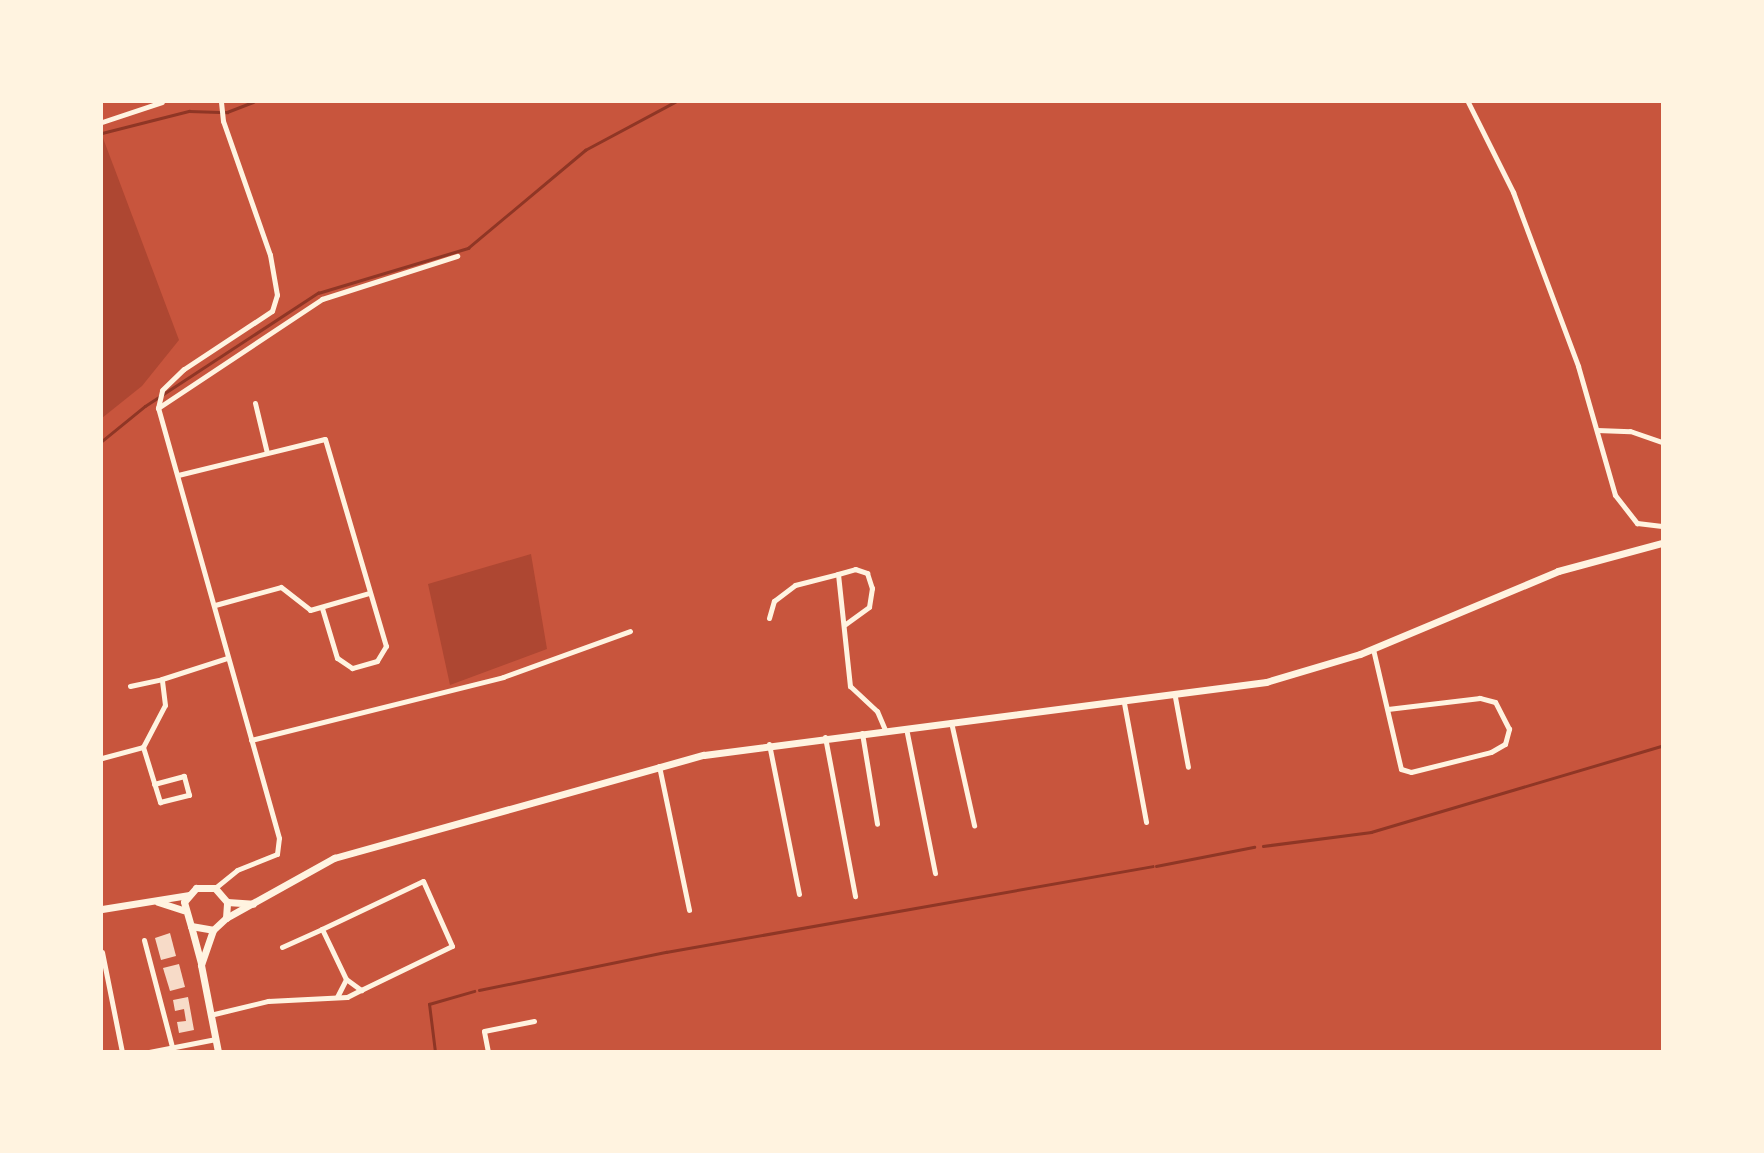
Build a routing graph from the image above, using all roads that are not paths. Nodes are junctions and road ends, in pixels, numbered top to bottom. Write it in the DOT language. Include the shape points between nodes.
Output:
graph roads {
  1 [pos="162,102"];
  2 [pos="1468,102"];
  3 [pos="222,103"];
  4 [pos="102,122"];
  5 [pos="457,256"];
  6 [pos="255,403"];
  7 [pos="158,408"];
  8 [pos="1597,429"];
  9 [pos="1662,442"];
  10 [pos="267,453"];
  11 [pos="178,475"];
  12 [pos="1662,526"];
  13 [pos="1662,543"];
  14 [pos="838,574"];
  15 [pos="369,593"];
  16 [pos="215,605"];
  17 [pos="322,607"];
  18 [pos="769,618"];
  19 [pos="846,624"];
  20 [pos="630,631"];
  21 [pos="1373,649"];
  22 [pos="226,658"];
  23 [pos="162,679"];
  24 [pos="130,686"];
  25 [pos="1175,697"];
  26 [pos="1124,703"];
  27 [pos="1388,709"];
  28 [pos="951,722"];
  29 [pos="906,728"];
  30 [pos="885,730"];
  31 [pos="862,733"];
  32 [pos="825,737"];
  33 [pos="251,740"];
  34 [pos="769,744"];
  35 [pos="143,747"];
  36 [pos="102,758"];
  37 [pos="659,766"];
  38 [pos="1188,767"];
  39 [pos="155,783"];
  40 [pos="1146,822"];
  41 [pos="877,824"];
  42 [pos="974,825"];
  43 [pos="935,873"];
  44 [pos="215,888"];
  45 [pos="799,894"];
  46 [pos="188,895"];
  47 [pos="855,895"];
  48 [pos="154,901"];
  49 [pos="227,902"];
  50 [pos="253,904"];
  51 [pos="102,909"];
  52 [pos="183,910"];
  53 [pos="690,910"];
  54 [pos="226,918"];
  55 [pos="191,926"];
  56 [pos="322,929"];
  57 [pos="212,930"];
  58 [pos="144,940"];
  59 [pos="282,947"];
  60 [pos="102,952"];
  61 [pos="201,965"];
  62 [pos="346,979"];
  63 [pos="361,990"];
  64 [pos="337,997"];
  65 [pos="209,1015"];
  66 [pos="534,1021"];
  67 [pos="216,1039"];
  68 [pos="173,1047"];
  69 [pos="122,1052"];
  70 [pos="149,1052"];
  71 [pos="218,1052"];
  72 [pos="488,1052"];
  1 -- 4 [label="street"];
  2 -- 8 [label="street" via="1513,192"];
  3 -- 7 [label="street" via="223,121 254,203 277,295 272,311 184,369 162,390"];
  5 -- 7 [label="street" via="322,299"];
  6 -- 10 [label="street"];
  7 -- 11 [label="street"];
  8 -- 9 [label="street" via="1630,431"];
  8 -- 12 [label="street" via="1615,495 1626,514 1649,527"];
  10 -- 11 [label="street"];
  10 -- 15 [label="street" via="325,439"];
  11 -- 16 [label="street"];
  13 -- 21 [label="main road" via="1558,571"];
  14 -- 18 [label="street" via="795,585 774,601"];
  14 -- 19 [label="street"];
  14 -- 19 [label="street" via="855,569 867,573 872,588 869,607"];
  15 -- 17 [label="street"];
  15 -- 17 [label="street" via="386,646 377,661 352,668 337,658"];
  16 -- 17 [label="street" via="281,587 310,610"];
  16 -- 22 [label="street"];
  19 -- 30 [label="street" via="849,686 877,712"];
  20 -- 33 [label="street" via="503,677"];
  21 -- 25 [label="main road" via="1266,682"];
  21 -- 27 [label="street"];
  22 -- 23 [label="street"];
  22 -- 33 [label="street"];
  23 -- 24 [label="street"];
  23 -- 35 [label="street" via="165,705"];
  25 -- 26 [label="main road"];
  25 -- 38 [label="street"];
  26 -- 28 [label="main road"];
  26 -- 40 [label="street"];
  27 -- 27 [label="street" via="1480,698 1495,702 1509,729 1505,744 1491,752 1411,772 1401,769"];
  28 -- 29 [label="main road"];
  28 -- 42 [label="street"];
  29 -- 30 [label="main road"];
  29 -- 43 [label="street"];
  30 -- 31 [label="main road"];
  31 -- 32 [label="main road"];
  31 -- 41 [label="street"];
  32 -- 34 [label="main road"];
  32 -- 47 [label="street"];
  33 -- 44 [label="street" via="279,838 277,854 237,870"];
  34 -- 37 [label="main road"];
  34 -- 45 [label="street"];
  35 -- 36 [label="street"];
  35 -- 39 [label="street"];
  37 -- 50 [label="main road" via="334,858"];
  37 -- 53 [label="street"];
  39 -- 39 [label="street" via="184,776 189,795 160,802"];
  44 -- 46 [label="main road" via="204,886"];
  44 -- 49 [label="main road"];
  46 -- 48 [label="main road"];
  46 -- 52 [label="main road"];
  48 -- 51 [label="main road"];
  48 -- 52 [label="main road"];
  49 -- 50 [label="main road"];
  49 -- 54 [label="main road"];
  50 -- 54 [label="main road"];
  52 -- 55 [label="main road"];
  54 -- 57 [label="main road"];
  55 -- 57 [label="main road"];
  55 -- 61 [label="main road"];
  56 -- 59 [label="street"];
  56 -- 62 [label="street"];
  56 -- 63 [label="street" via="424,881 452,947"];
  57 -- 61 [label="main road"];
  58 -- 68 [label="street"];
  60 -- 69 [label="street"];
  61 -- 65 [label="main road"];
  62 -- 63 [label="street"];
  62 -- 64 [label="street"];
  63 -- 64 [label="street"];
  64 -- 65 [label="street" via="268,1001"];
  65 -- 67 [label="main road"];
  66 -- 72 [label="street" via="484,1031"];
  67 -- 68 [label="street"];
  67 -- 71 [label="main road"];
  68 -- 70 [label="street"];
}
